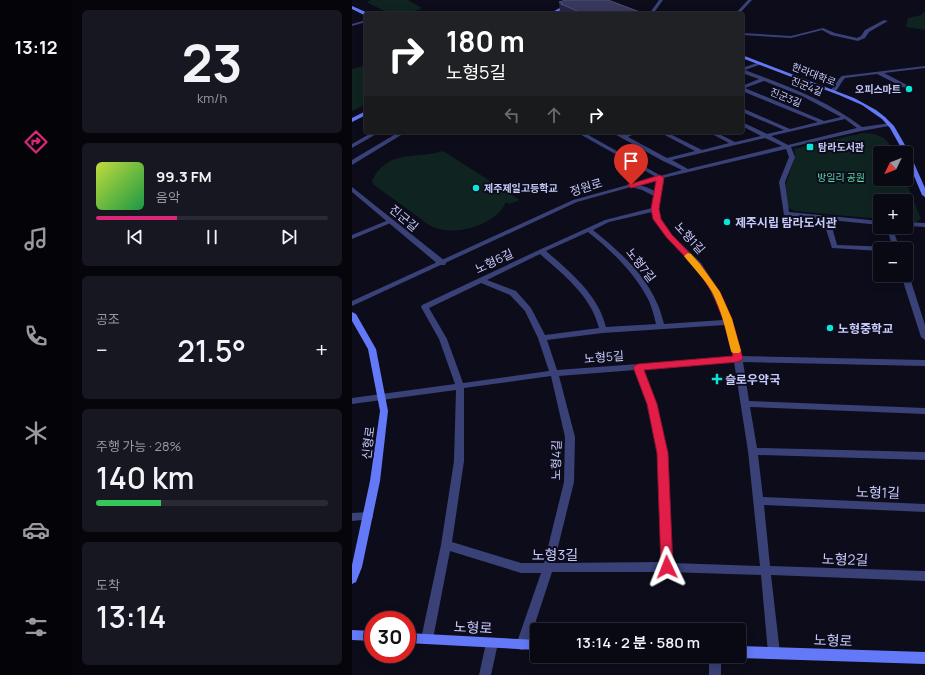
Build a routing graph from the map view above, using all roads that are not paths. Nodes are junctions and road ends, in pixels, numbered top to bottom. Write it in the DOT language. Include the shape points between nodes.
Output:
graph roads {
  1 [pos="577,0"];
  2 [pos="661,0"];
  3 [pos="750,0"];
  4 [pos="352,7"];
  5 [pos="555,12"];
  6 [pos="652,12"];
  7 [pos="739,12"];
  8 [pos="364,13"];
  9 [pos="886,21"];
  10 [pos="364,22"];
  11 [pos="352,25"];
  12 [pos="744,34"];
  13 [pos="744,57"];
  14 [pos="760,63"];
  15 [pos="925,67"];
  16 [pos="744,69"];
  17 [pos="744,71"];
  18 [pos="878,72"];
  19 [pos="764,79"];
  20 [pos="907,87"];
  21 [pos="744,88"];
  22 [pos="744,90"];
  23 [pos="833,91"];
  24 [pos="744,111"];
  25 [pos="364,114"];
  26 [pos="846,116"];
  27 [pos="352,120"];
  28 [pos="822,122"];
  29 [pos="889,124"];
  30 [pos="744,125"];
  31 [pos="861,129"];
  32 [pos="788,130"];
  33 [pos="373,134"];
  34 [pos="400,134"];
  35 [pos="585,134"];
  36 [pos="618,134"];
  37 [pos="630,134"];
  38 [pos="666,134"];
  39 [pos="715,134"];
  40 [pos="766,136"];
  41 [pos="623,137"];
  42 [pos="734,143"];
  43 [pos="352,146"];
  44 [pos="788,147"];
  45 [pos="700,151"];
  46 [pos="665,160"];
  47 [pos="352,163"];
  48 [pos="688,171"];
  49 [pos="660,178"];
  50 [pos="631,185"];
  51 [pos="352,189"];
  52 [pos="925,195"];
  53 [pos="658,196"];
  54 [pos="655,209"];
  55 [pos="826,218"];
  56 [pos="391,221"];
  57 [pos="873,222"];
  58 [pos="913,224"];
  59 [pos="925,225"];
  60 [pos="589,230"];
  61 [pos="352,237"];
  62 [pos="873,248"];
  63 [pos="541,251"];
  64 [pos="442,263"];
  65 [pos="480,280"];
  66 [pos="907,282"];
  67 [pos="352,304"];
  68 [pos="352,314"];
  69 [pos="728,322"];
  70 [pos="661,326"];
  71 [pos="603,330"];
  72 [pos="925,337"];
  73 [pos="542,338"];
  74 [pos="738,359"];
  75 [pos="925,363"];
  76 [pos="638,367"];
  77 [pos="554,373"];
  78 [pos="460,385"];
  79 [pos="382,398"];
  80 [pos="352,401"];
  81 [pos="746,404"];
  82 [pos="925,411"];
  83 [pos="753,451"];
  84 [pos="925,456"];
  85 [pos="758,501"];
  86 [pos="925,508"];
  87 [pos="368,516"];
  88 [pos="352,517"];
  89 [pos="446,545"];
  90 [pos="548,567"];
  91 [pos="667,567"];
  92 [pos="765,570"];
  93 [pos="925,576"];
  94 [pos="352,579"];
  95 [pos="352,635"];
  96 [pos="364,636"];
  97 [pos="416,638"];
  98 [pos="427,639"];
  99 [pos="492,643"];
  100 [pos="522,645"];
  101 [pos="530,645"];
  102 [pos="746,652"];
  103 [pos="774,653"];
  104 [pos="925,658"];
  105 [pos="715,663"];
  106 [pos="485,675"];
  107 [pos="715,675"];
  1 -- 5 [label="main road"];
  2 -- 6 [label="street"];
  3 -- 7 [label="street"];
  4 -- 8 [label="main road"];
  9 -- 12 [label="street" via="858,40 822,29 791,37"];
  10 -- 11 [label="street"];
  13 -- 14 [label="main road, 한라대학로"];
  14 -- 16 [label="street"];
  14 -- 23 [label="main road, 한라대학로"];
  15 -- 18 [label="street"];
  17 -- 19 [label="street, 진군4길"];
  18 -- 20 [label="street"];
  18 -- 23 [label="street" via="844,77"];
  19 -- 21 [label="street, 진군3길"];
  19 -- 26 [label="street, 진군4길" via="826,104"];
  22 -- 28 [label="street, 진군3길"];
  23 -- 29 [label="main road, 한라대학로" via="870,108"];
  24 -- 32 [label="street"];
  25 -- 27 [label="main road"];
  26 -- 28 [label="street"];
  26 -- 31 [label="street, 진군4길"];
  28 -- 32 [label="street"];
  29 -- 31 [label="street, 정원로"];
  29 -- 52 [label="main road, 한라대학로" via="903,145"];
  30 -- 40 [label="street"];
  31 -- 44 [label="street, 정원로"];
  32 -- 40 [label="street"];
  33 -- 43 [label="street"];
  34 -- 47 [label="street"];
  35 -- 49 [label="street"];
  36 -- 41 [label="street"];
  37 -- 41 [label="street"];
  38 -- 45 [label="street"];
  39 -- 42 [label="street"];
  40 -- 42 [label="street"];
  40 -- 44 [label="street"];
  41 -- 46 [label="street"];
  42 -- 45 [label="street"];
  44 -- 48 [label="street, 정원로"];
  44 -- 55 [label="street" via="792,157 782,182 786,214"];
  45 -- 46 [label="street"];
  46 -- 48 [label="street"];
  48 -- 49 [label="street, 정원로"];
  49 -- 50 [label="street, 정원로"];
  49 -- 53 [label="street"];
  50 -- 53 [label="street" via="644,188"];
  50 -- 64 [label="street, 정원로" via="575,201"];
  51 -- 56 [label="street, 진군길"];
  53 -- 54 [label="street"];
  54 -- 60 [label="street, 노형6길" via="607,221"];
  54 -- 69 [label="street, 노형1길" via="657,219 698,265 716,292"];
  55 -- 57 [label="street"];
  55 -- 62 [label="street" via="834,247"];
  56 -- 61 [label="street"];
  56 -- 64 [label="street, 진군길"];
  58 -- 59 [label="street"];
  60 -- 63 [label="street, 노형6길"];
  60 -- 70 [label="street, 노형7길" via="606,242 639,279 653,302"];
  63 -- 65 [label="street, 노형6길"];
  63 -- 71 [label="street" via="580,287 601,319"];
  64 -- 67 [label="street, 정원로"];
  65 -- 73 [label="street, 노형4길" via="513,293 528,310"];
  65 -- 78 [label="street, 노형6길" via="425,307 443,339"];
  66 -- 72 [label="street"];
  68 -- 79 [label="main road, 신형로" via="372,349"];
  69 -- 70 [label="street"];
  69 -- 74 [label="street, 노형1길"];
  70 -- 71 [label="street"];
  71 -- 73 [label="street"];
  73 -- 77 [label="street, 노형4길"];
  74 -- 75 [label="street, 노형5길"];
  74 -- 76 [label="street, 노형5길"];
  74 -- 81 [label="street, 노형1길"];
  76 -- 77 [label="street, 노형5길"];
  76 -- 91 [label="street" via="652,404 663,453"];
  77 -- 78 [label="street, 노형5길"];
  77 -- 90 [label="street, 노형4길" via="570,437 568,482"];
  78 -- 79 [label="street, 노형5길"];
  78 -- 89 [label="street" via="459,460"];
  79 -- 80 [label="street, 노형5길"];
  79 -- 87 [label="main road, 신형로" via="384,411"];
  81 -- 82 [label="street"];
  81 -- 83 [label="street, 노형1길"];
  83 -- 84 [label="street"];
  83 -- 85 [label="street, 노형1길"];
  85 -- 86 [label="street, 노형1길"];
  85 -- 92 [label="street, 노형1길"];
  87 -- 88 [label="street"];
  87 -- 94 [label="main road, 신형로"];
  89 -- 90 [label="street, 노형3길" via="521,568"];
  89 -- 98 [label="street"];
  90 -- 91 [label="street, 노형3길"];
  90 -- 100 [label="street, 노형4길"];
  91 -- 92 [label="street, 노형3길"];
  92 -- 93 [label="street, 노형2길"];
  92 -- 103 [label="street, 노형1길"];
  95 -- 96 [label="main road"];
  97 -- 98 [label="main road, 노형로"];
  98 -- 99 [label="main road, 노형로"];
  99 -- 100 [label="main road, 노형로"];
  99 -- 106 [label="street"];
  100 -- 101 [label="main road, 노형로"];
  102 -- 103 [label="main road, 노형로"];
  103 -- 104 [label="main road, 노형로"];
  105 -- 107 [label="street"];
}
